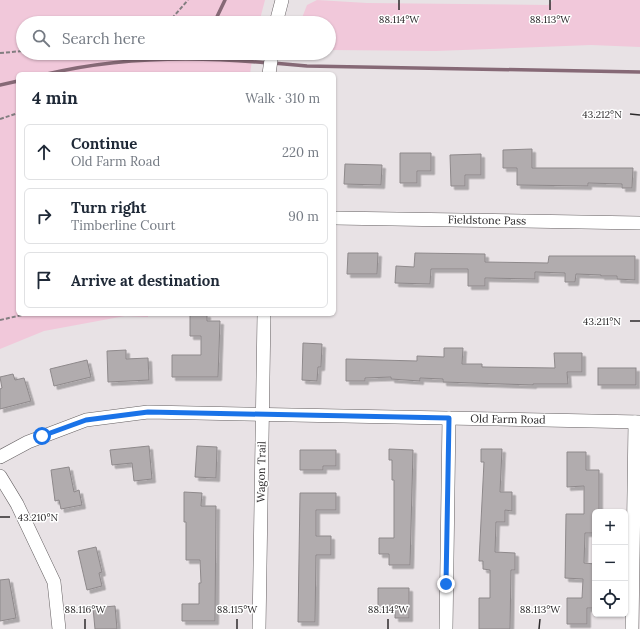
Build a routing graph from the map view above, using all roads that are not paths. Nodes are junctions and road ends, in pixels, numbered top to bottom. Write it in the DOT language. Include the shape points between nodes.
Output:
graph roads {
  1 [pos="282,0"];
  2 [pos="278,16"];
  3 [pos="271,60"];
  4 [pos="269,72"];
  5 [pos="336,218"];
  6 [pos="640,223"];
  7 [pos="264,316"];
  8 [pos="262,415"];
  9 [pos="449,418"];
  10 [pos="638,422"];
  11 [pos="0,457"];
  12 [pos="0,476"];
  13 [pos="59,629"];
  14 [pos="259,629"];
  15 [pos="446,629"];
  16 [pos="632,629"];
  1 -- 2 [label="street"];
  3 -- 4 [label="street"];
  5 -- 6 [label="street, Fieldstone Pass"];
  7 -- 8 [label="street, Wagon Trail"];
  8 -- 9 [label="street, Old Farm Road"];
  8 -- 11 [label="street, Old Farm Road" via="148,412 86,420 28,442"];
  8 -- 14 [label="street, Wagon Trail"];
  9 -- 10 [label="street, Old Farm Road"];
  9 -- 15 [label="street"];
  10 -- 16 [label="street"];
  12 -- 13 [label="street" via="17,504 54,582"];
}
